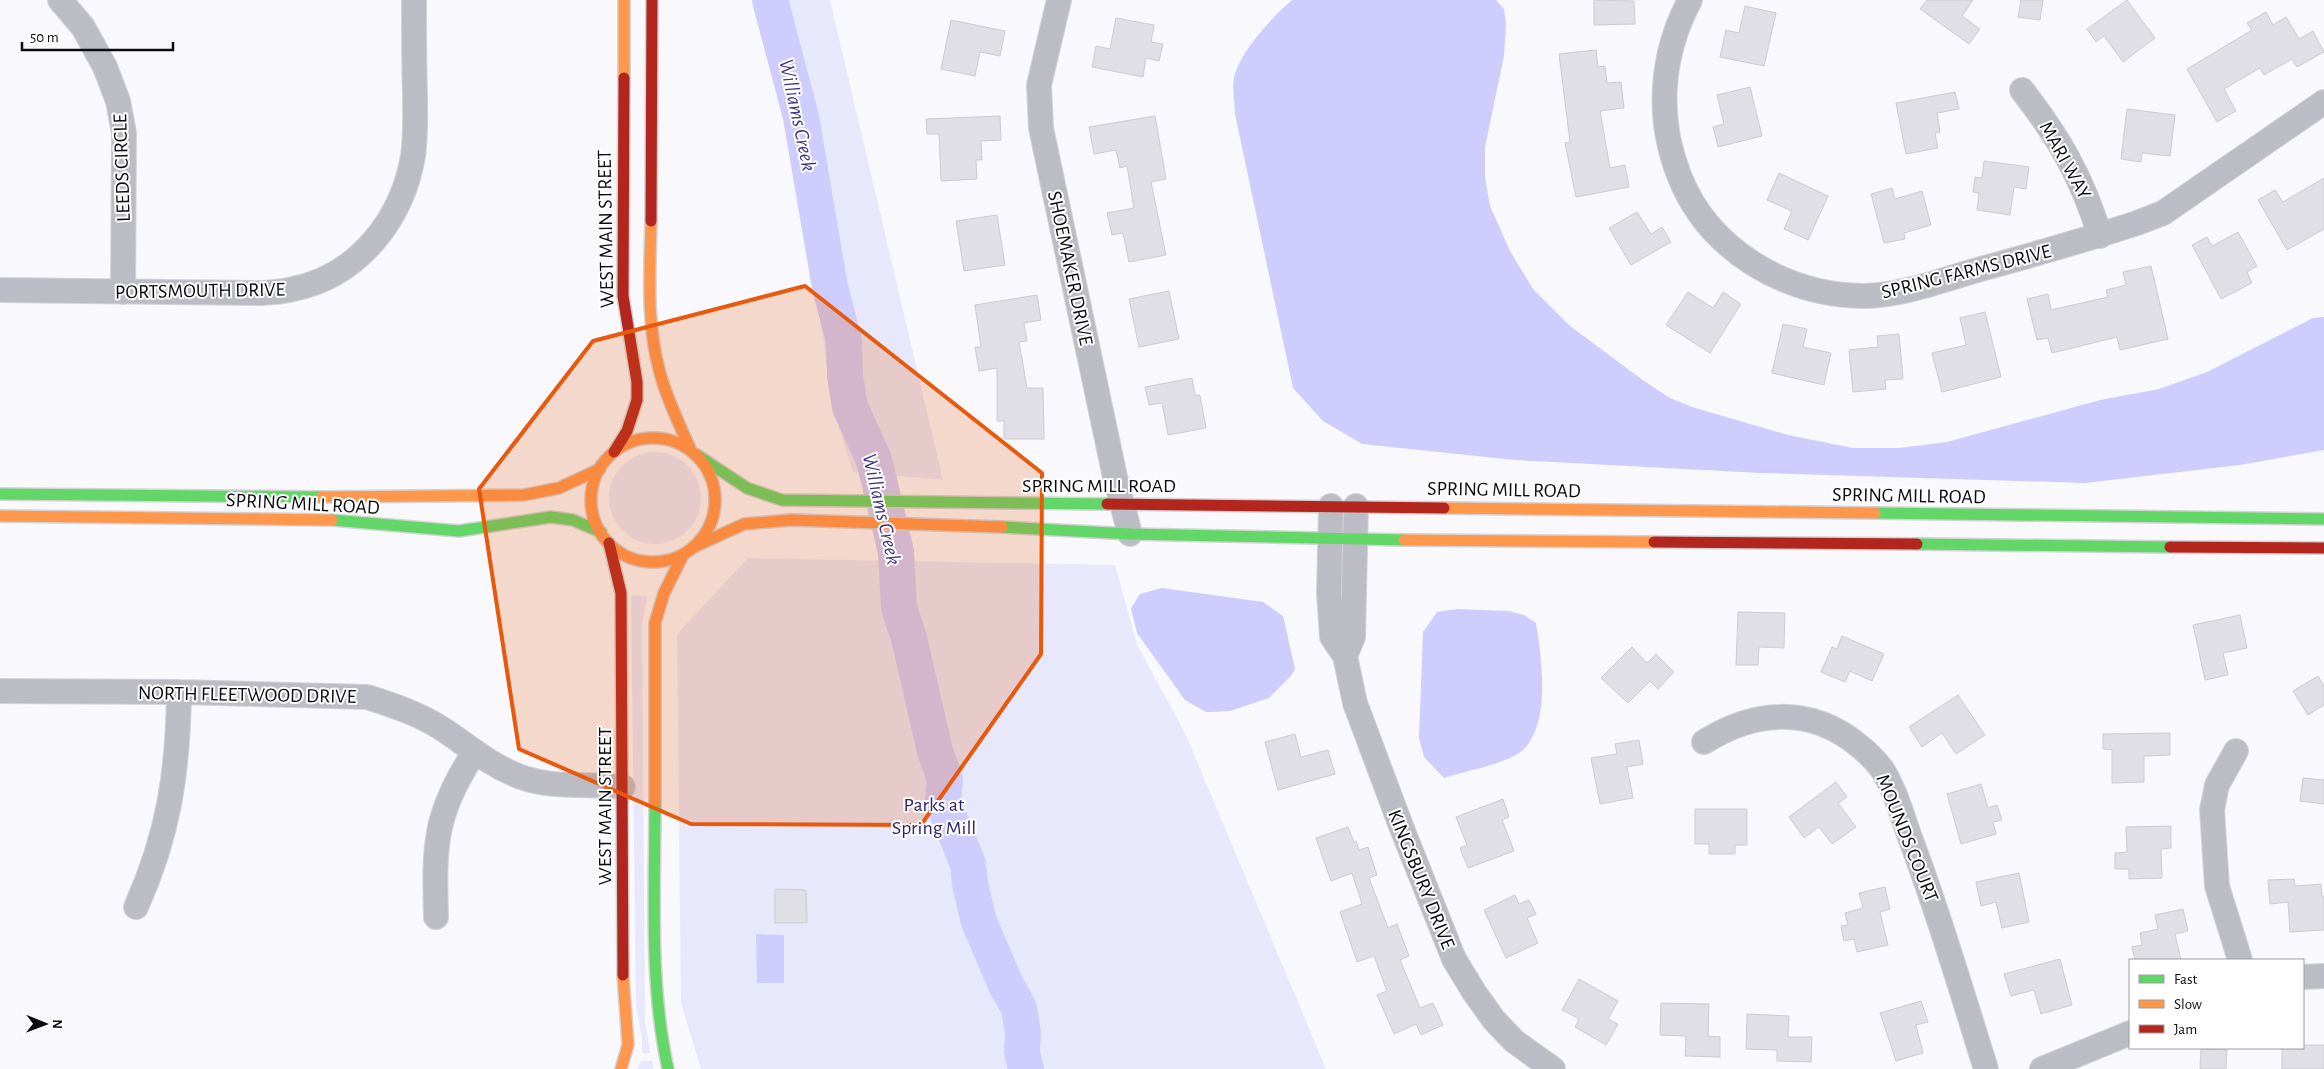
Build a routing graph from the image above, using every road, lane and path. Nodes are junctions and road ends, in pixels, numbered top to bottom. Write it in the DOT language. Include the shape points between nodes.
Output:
graph roads {
  1 [pos="60,0"];
  2 [pos="414,0"];
  3 [pos="624,0"];
  4 [pos="652,0"];
  5 [pos="1059,0"];
  6 [pos="1690,0"];
  7 [pos="2022,90"];
  8 [pos="2324,102"];
  9 [pos="2100,236"];
  10 [pos="0,290"];
  11 [pos="123,292"];
  12 [pos="614,452"];
  13 [pos="694,453"];
  14 [pos="600,469"];
  15 [pos="0,494"];
  16 [pos="1122,504"];
  17 [pos="1330,506"];
  18 [pos="1356,506"];
  19 [pos="0,516"];
  20 [pos="2324,519"];
  21 [pos="600,532"];
  22 [pos="1130,534"];
  23 [pos="1330,539"];
  24 [pos="1356,539"];
  25 [pos="609,543"];
  26 [pos="696,546"];
  27 [pos="2324,548"];
  28 [pos="683,555"];
  29 [pos="1345,656"];
  30 [pos="0,691"];
  31 [pos="179,692"];
  32 [pos="1704,742"];
  33 [pos="2236,751"];
  34 [pos="474,753"];
  35 [pos="623,787"];
  36 [pos="136,907"];
  37 [pos="436,917"];
  38 [pos="2240,959"];
  39 [pos="2324,976"];
  40 [pos="2304,977"];
  41 [pos="2129,1032"];
  42 [pos="621,1069"];
  43 [pos="668,1069"];
  44 [pos="1553,1069"];
  45 [pos="1986,1069"];
  46 [pos="2042,1069"];
  1 -- 11 [label="street, LEEDS CIRCLE" via="83,27 105,67 118,101 124,134"];
  2 -- 11 [label="street, PORTSMOUTH DRIVE" via="413,155 406,188 392,218 361,255 330,276 293,290 263,293"];
  3 -- 12 [label="street, WEST MAIN STREET" via="623,296 637,400 627,431"];
  4 -- 13 [label="street" via="650,298 653,334 665,388"];
  5 -- 16 [label="street, SHOEMAKER DRIVE" via="1039,85 1041,128"];
  6 -- 9 [label="street, SPRING FARMS DRIVE" via="1677,25 1668,56 1664,89 1664,124 1672,158 1696,208 1730,247 1770,274 1809,290 1866,296 1914,288"];
  7 -- 9 [label="street, MARI WAY" via="2072,163"];
  8 -- 9 [label="street, SPRING FARMS DRIVE" via="2163,213"];
  10 -- 11 [label="street, PORTSMOUTH DRIVE"];
  12 -- 13 [label="street" via="632,442 652,438 673,441"];
  12 -- 14 [label="street"];
  13 -- 16 [label="street, SPRING MILL ROAD" via="745,488 782,500"];
  13 -- 26 [label="street" via="707,468 715,501 713,517"];
  14 -- 15 [label="street, SPRING MILL ROAD" via="565,486 524,494 287,497"];
  14 -- 21 [label="street" via="593,488 592,507"];
  16 -- 17 [label="street, SPRING MILL ROAD"];
  16 -- 22 [label="street, SHOEMAKER DRIVE"];
  17 -- 18 [label="street, SPRING MILL ROAD"];
  17 -- 23 [label="street, KINGSBURY DRIVE"];
  18 -- 20 [label="street, SPRING MILL ROAD"];
  18 -- 24 [label="street"];
  19 -- 21 [label="street, SPRING MILL ROAD" via="322,519 459,531 551,517 573,520"];
  21 -- 25 [label="street"];
  22 -- 23 [label="street"];
  22 -- 26 [label="street" via="791,520 752,523 730,529"];
  23 -- 24 [label="street"];
  23 -- 29 [label="street, KINGSBURY DRIVE" via="1332,637"];
  24 -- 27 [label="street"];
  24 -- 29 [label="street" via="1353,637"];
  25 -- 28 [label="street" via="638,560 661,562"];
  25 -- 35 [label="street, WEST MAIN STREET" via="621,593"];
  26 -- 28 [label="street"];
  28 -- 43 [label="street" via="662,594 654,634 656,989"];
  29 -- 44 [label="street, KINGSBURY DRIVE" via="1355,703 1454,959 1499,1026"];
  30 -- 31 [label="street, NORTH FLEETWOOD DRIVE"];
  31 -- 34 [label="street, NORTH FLEETWOOD DRIVE" via="367,697 432,723"];
  31 -- 36 [label="street" via="175,773 169,812 151,874"];
  32 -- 45 [label="street, MOUNDS COURT" via="1721,731 1784,715 1830,726 1870,755 1893,793 1930,890"];
  33 -- 38 [label="street" via="2217,785 2212,828 2217,886"];
  34 -- 35 [label="street, NORTH FLEETWOOD DRIVE" via="522,778 555,785"];
  34 -- 37 [label="street" via="457,779 436,839"];
  35 -- 42 [label="street, WEST MAIN STREET" via="623,1000 628,1045"];
  39 -- 40 [label="street"];
  41 -- 46 [label="street"];
}
